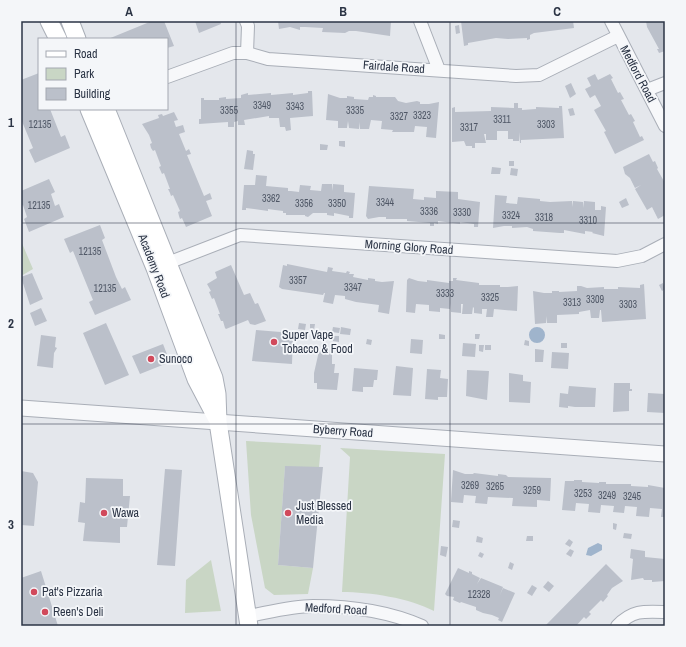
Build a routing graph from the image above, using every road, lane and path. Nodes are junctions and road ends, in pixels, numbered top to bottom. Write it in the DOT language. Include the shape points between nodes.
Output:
graph roads {
  1 [pos="49,21"];
  2 [pos="70,21"];
  3 [pos="246,21"];
  4 [pos="420,21"];
  5 [pos="611,21"];
  6 [pos="618,36"];
  7 [pos="58,38"];
  8 [pos="77,38"];
  9 [pos="247,53"];
  10 [pos="439,70"];
  11 [pos="168,77"];
  12 [pos="665,83"];
  13 [pos="647,90"];
  14 [pos="89,110"];
  15 [pos="106,110"];
  16 [pos="665,126"];
  17 [pos="665,244"];
  18 [pos="162,265"];
  19 [pos="21,408"];
  20 [pos="218,422"];
  21 [pos="665,454"];
  22 [pos="665,612"];
  23 [pos="249,621"];
  24 [pos="422,626"];
  25 [pos="616,626"];
  1 -- 7 [label="main road"];
  2 -- 8 [label="main road"];
  3 -- 9 [label="street"];
  4 -- 10 [label="street"];
  5 -- 6 [label="street, Medford Road"];
  6 -- 10 [label="street, Fairdale Road" via="538,75 516,76"];
  6 -- 13 [label="street, Medford Road"];
  9 -- 10 [label="street, Fairdale Road" via="268,59"];
  9 -- 11 [label="street, Fairdale Road" via="233,53"];
  12 -- 13 [label="street"];
  13 -- 16 [label="street, Medford Road"];
  14 -- 18 [label="main road, Academy Road"];
  15 -- 18 [label="main road, Academy Road"];
  17 -- 18 [label="street, Morning Glory Road" via="642,256 617,261 240,235"];
  18 -- 20 [label="main road, Academy Road" via="214,378"];
  19 -- 20 [label="street, Byberry Road"];
  20 -- 21 [label="street, Byberry Road"];
  20 -- 23 [label="main road, Academy Road"];
  22 -- 25 [label="street" via="643,611 626,617"];
  23 -- 24 [label="street, Medford Road" via="312,606 378,612"];
}
